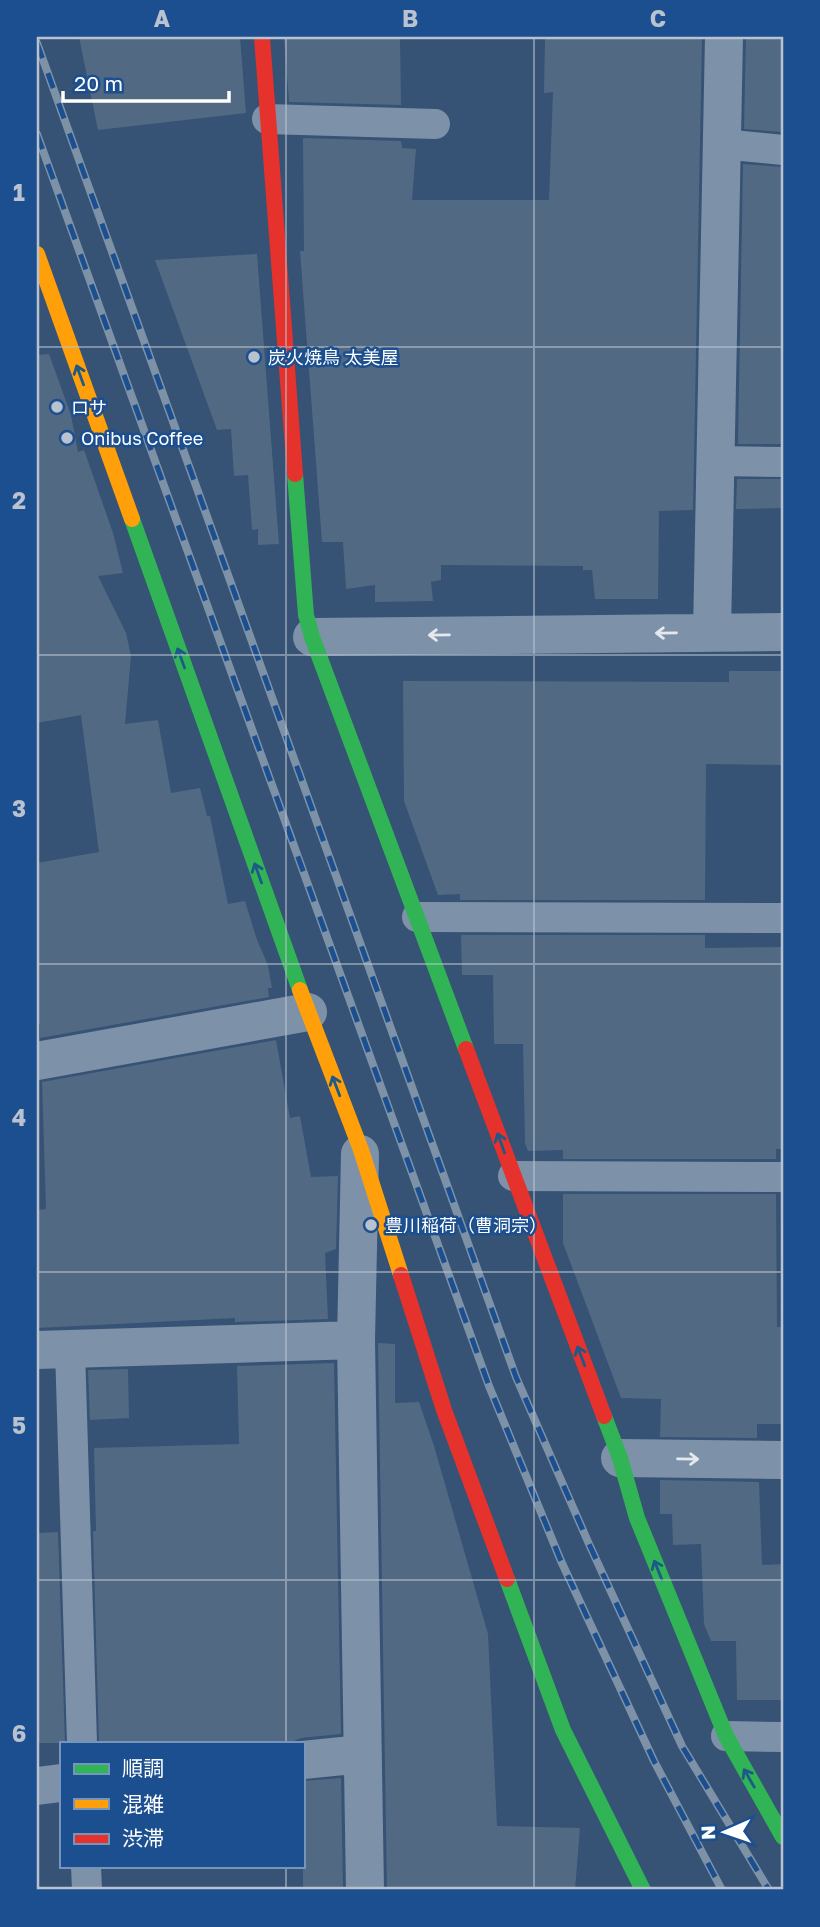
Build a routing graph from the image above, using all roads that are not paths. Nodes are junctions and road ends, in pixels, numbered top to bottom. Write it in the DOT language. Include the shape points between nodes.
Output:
graph roads {
  1 [pos="262,37"];
  2 [pos="724,37"];
  3 [pos="267,119"];
  4 [pos="435,124"];
  5 [pos="722,144"];
  6 [pos="783,150"];
  7 [pos="37,254"];
  8 [pos="716,461"];
  9 [pos="783,462"];
  10 [pos="712,632"];
  11 [pos="783,632"];
  12 [pos="312,637"];
  13 [pos="417,918"];
  14 [pos="783,918"];
  15 [pos="308,1012"];
  16 [pos="37,1061"];
  17 [pos="360,1150"];
  18 [pos="513,1176"];
  19 [pos="783,1177"];
  20 [pos="356,1340"];
  21 [pos="53,1349"];
  22 [pos="620,1458"];
  23 [pos="783,1460"];
  24 [pos="726,1736"];
  25 [pos="783,1737"];
  26 [pos="82,1742"];
  27 [pos="362,1754"];
  28 [pos="304,1760"];
  29 [pos="60,1783"];
  30 [pos="37,1786"];
  31 [pos="783,1837"];
  32 [pos="86,1868"];
  33 [pos="87,1890"];
  34 [pos="365,1890"];
  35 [pos="643,1890"];
  1 -- 3 [label="street"];
  2 -- 5 [label="street"];
  3 -- 4 [label="lane"];
  3 -- 12 [label="street" via="306,615"];
  5 -- 6 [label="lane"];
  5 -- 8 [label="street"];
  15 -- 7 [label="street, one-way"];
  8 -- 9 [label="lane"];
  8 -- 10 [label="street"];
  10 -- 11 [label="street"];
  10 -- 12 [label="street, one-way"];
  12 -- 13 [label="street"];
  13 -- 14 [label="lane"];
  18 -- 13 [label="street, one-way"];
  15 -- 16 [label="street"];
  17 -- 15 [label="street, one-way"];
  17 -- 20 [label="street"];
  17 -- 35 [label="street" via="444,1410 563,1730"];
  18 -- 19 [label="lane"];
  22 -- 18 [label="street, one-way"];
  20 -- 21 [label="street"];
  20 -- 27 [label="street"];
  21 -- 26 [label="lane"];
  22 -- 23 [label="street, one-way"];
  24 -- 22 [label="street, one-way" via="637,1518"];
  24 -- 25 [label="lane"];
  31 -- 24 [label="street, one-way"];
  27 -- 28 [label="street"];
  27 -- 34 [label="street"];
  29 -- 30 [label="street"];
  32 -- 33 [label="lane"];
}
